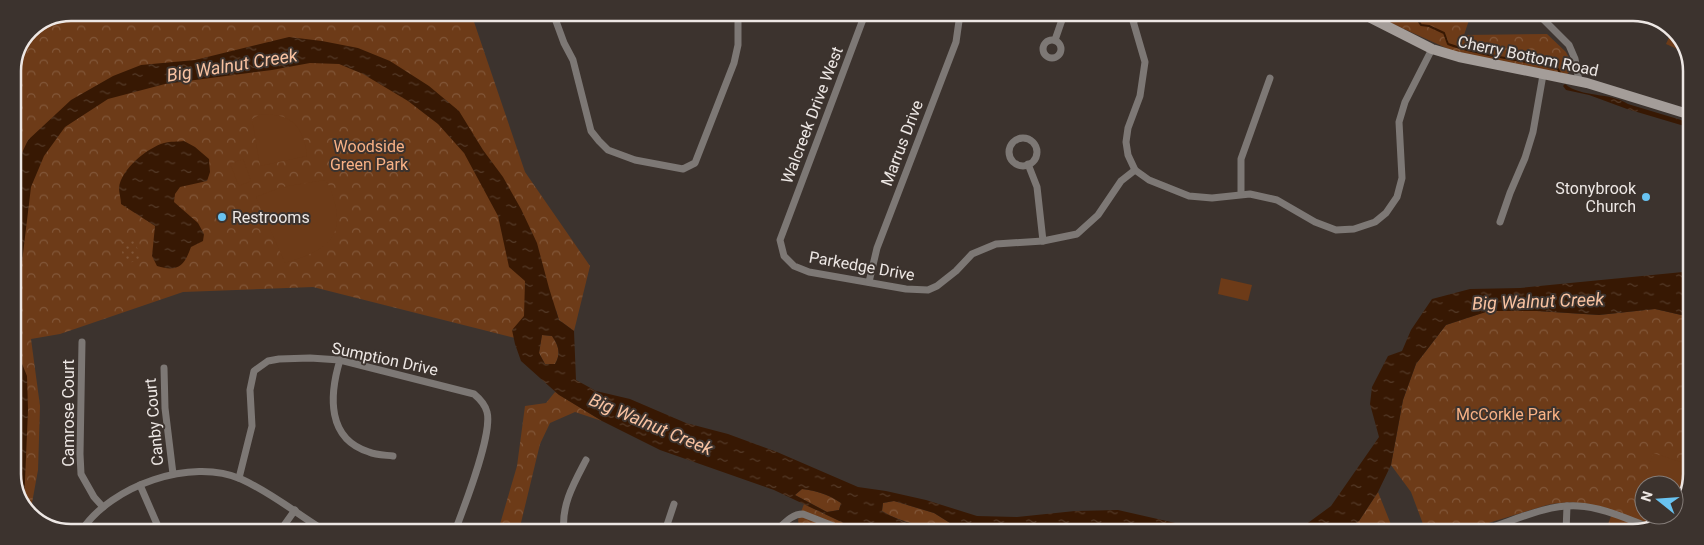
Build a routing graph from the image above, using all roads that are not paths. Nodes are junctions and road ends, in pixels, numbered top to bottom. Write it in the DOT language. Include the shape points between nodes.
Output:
graph roads {
  1 [pos="556,21"];
  2 [pos="738,21"];
  3 [pos="862,21"];
  4 [pos="959,21"];
  5 [pos="1062,21"];
  6 [pos="1134,21"];
  7 [pos="1377,21"];
  8 [pos="1545,21"];
  9 [pos="1055,40"];
  10 [pos="1432,48"];
  11 [pos="1543,75"];
  12 [pos="1270,78"];
  13 [pos="1575,80"];
  14 [pos="1683,112"];
  15 [pos="1028,164"];
  16 [pos="1135,170"];
  17 [pos="1241,194"];
  18 [pos="1500,222"];
  19 [pos="784,227"];
  20 [pos="1043,241"];
  21 [pos="869,282"];
  22 [pos="82,342"];
  23 [pos="340,360"];
  24 [pos="164,368"];
  25 [pos="392,456"];
  26 [pos="586,460"];
  27 [pos="172,474"];
  28 [pos="239,478"];
  29 [pos="140,485"];
  30 [pos="674,504"];
  31 [pos="1567,506"];
  32 [pos="103,507"];
  33 [pos="295,510"];
  34 [pos="1638,523"];
  35 [pos="87,524"];
  36 [pos="157,524"];
  37 [pos="285,524"];
  38 [pos="315,524"];
  39 [pos="457,524"];
  40 [pos="564,524"];
  41 [pos="667,524"];
  42 [pos="783,524"];
  43 [pos="826,524"];
  44 [pos="1501,524"];
  45 [pos="1566,524"];
  1 -- 2 [label="street" via="573,60 591,130 608,150 635,160 683,169 691,166 697,158 734,63"];
  3 -- 19 [label="street, Walcreek Drive West"];
  4 -- 21 [label="street, Marrus Drive" via="956,42 877,248"];
  5 -- 9 [label="street"];
  6 -- 16 [label="street" via="1145,62 1140,96 1126,142"];
  7 -- 10 [label="main road, Cherry Bottom Road"];
  8 -- 13 [label="street" via="1569,45 1575,59"];
  10 -- 11 [label="main road, Cherry Bottom Road"];
  10 -- 17 [label="street" via="1402,112 1400,188 1381,218 1354,230 1336,230 1277,200"];
  11 -- 13 [label="main road, Cherry Bottom Road"];
  11 -- 18 [label="street" via="1530,141"];
  12 -- 17 [label="street" via="1241,159"];
  13 -- 14 [label="main road, Cherry Bottom Road"];
  15 -- 20 [label="street" via="1037,187"];
  16 -- 17 [label="street" via="1149,180 1190,196 1212,198"];
  16 -- 20 [label="street, Parkedge Drive" via="1121,181 1098,215 1077,234"];
  19 -- 21 [label="street, Parkedge Drive" via="780,240 784,256 794,266 809,272"];
  20 -- 21 [label="street, Parkedge Drive" via="996,244 972,254 956,271 928,290"];
  22 -- 32 [label="street, Camrose Court" via="81,474"];
  23 -- 25 [label="street" via="333,394 336,422 341,434 369,452"];
  23 -- 28 [label="street, Sumption Drive" via="278,359 254,370 250,390 252,426"];
  23 -- 39 [label="street, Sumption Drive" via="480,398 488,413 488,422 483,448"];
  24 -- 27 [label="street, Canby Court" via="165,416"];
  26 -- 40 [label="street" via="572,486 564,510"];
  27 -- 28 [label="street" via="214,473"];
  27 -- 29 [label="street"];
  28 -- 33 [label="street"];
  29 -- 32 [label="street"];
  29 -- 36 [label="street"];
  30 -- 41 [label="street"];
  31 -- 34 [label="street" via="1584,506"];
  31 -- 44 [label="street" via="1549,508"];
  31 -- 45 [label="street"];
  32 -- 35 [label="street"];
  33 -- 37 [label="street"];
  33 -- 38 [label="street"];
  42 -- 43 [label="street" via="790,517 802,514"];
}
